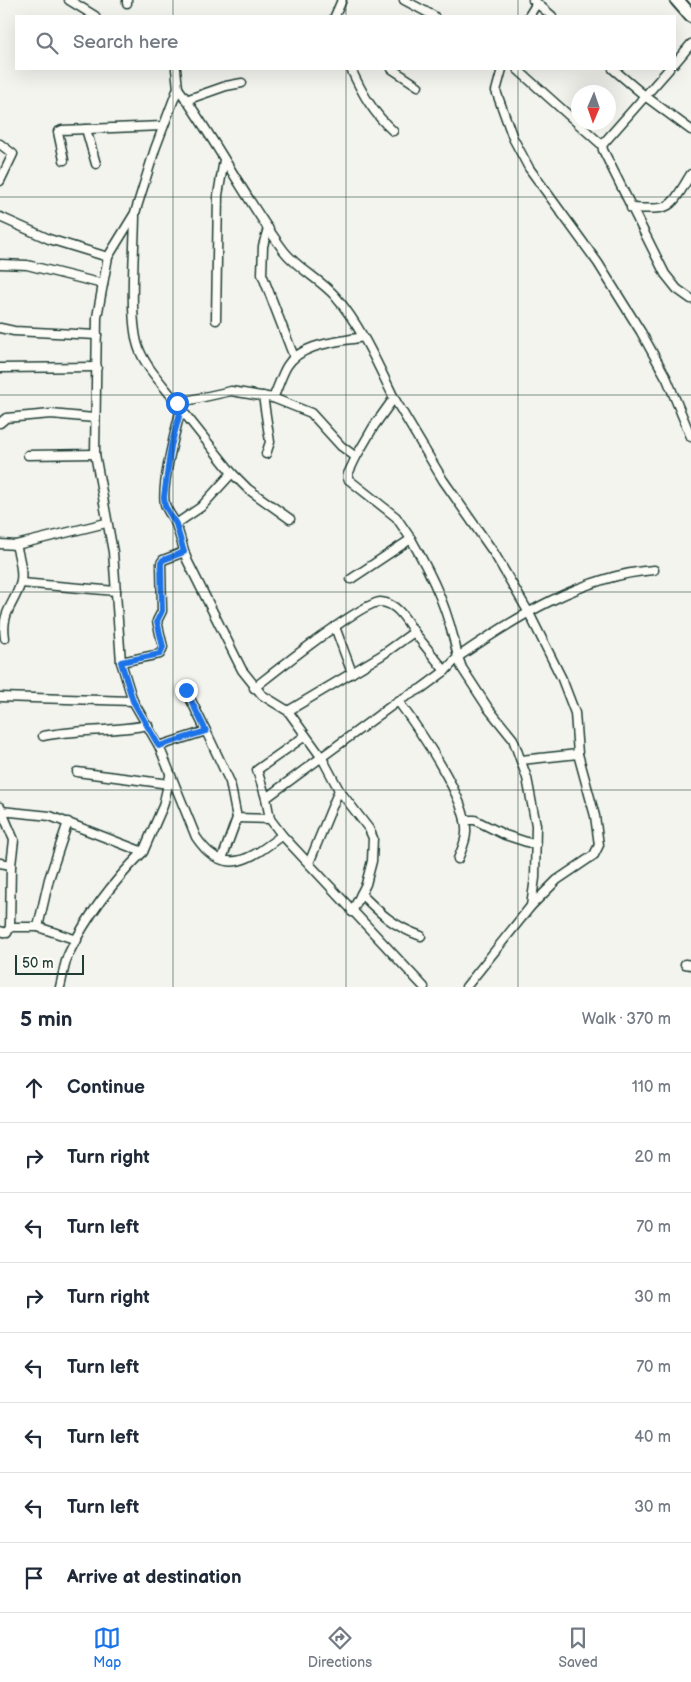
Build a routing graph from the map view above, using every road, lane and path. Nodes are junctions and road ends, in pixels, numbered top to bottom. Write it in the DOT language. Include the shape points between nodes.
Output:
graph roads {
  1 [pos="69,0"];
  2 [pos="342,0"];
  3 [pos="404,0"];
  4 [pos="677,0"];
  5 [pos="535,1"];
  6 [pos="93,15"];
  7 [pos="335,15"];
  8 [pos="432,15"];
  9 [pos="529,15"];
  10 [pos="551,15"];
  11 [pos="691,16"];
  12 [pos="691,44"];
  13 [pos="676,62"];
  14 [pos="176,70"];
  15 [pos="351,70"];
  16 [pos="394,70"];
  17 [pos="502,70"];
  18 [pos="518,70"];
  19 [pos="614,70"];
  20 [pos="668,70"];
  21 [pos="242,83"];
  22 [pos="418,86"];
  23 [pos="178,88"];
  24 [pos="645,96"];
  25 [pos="186,100"];
  26 [pos="163,126"];
  27 [pos="86,129"];
  28 [pos="691,130"];
  29 [pos="393,131"];
  30 [pos="0,144"];
  31 [pos="602,144"];
  32 [pos="64,160"];
  33 [pos="224,160"];
  34 [pos="96,164"];
  35 [pos="691,174"];
  36 [pos="0,181"];
  37 [pos="632,208"];
  38 [pos="135,213"];
  39 [pos="0,217"];
  40 [pos="268,228"];
  41 [pos="108,257"];
  42 [pos="0,264"];
  43 [pos="103,284"];
  44 [pos="691,299"];
  45 [pos="216,320"];
  46 [pos="0,328"];
  47 [pos="97,335"];
  48 [pos="363,337"];
  49 [pos="294,357"];
  50 [pos="97,367"];
  51 [pos="0,368"];
  52 [pos="263,396"];
  53 [pos="273,398"];
  54 [pos="394,398"];
  55 [pos="179,406"];
  56 [pos="94,418"];
  57 [pos="0,423"];
  58 [pos="691,437"];
  59 [pos="28,454"];
  60 [pos="95,454"];
  61 [pos="266,454"];
  62 [pos="356,457"];
  63 [pos="232,473"];
  64 [pos="290,519"];
  65 [pos="106,523"];
  66 [pos="176,524"];
  67 [pos="411,539"];
  68 [pos="0,544"];
  69 [pos="16,545"];
  70 [pos="184,552"];
  71 [pos="654,570"];
  72 [pos="351,578"];
  73 [pos="21,583"];
  74 [pos="116,590"];
  75 [pos="529,613"];
  76 [pos="335,627"];
  77 [pos="414,632"];
  78 [pos="6,638"];
  79 [pos="458,657"];
  80 [pos="121,662"];
  81 [pos="445,671"];
  82 [pos="352,673"];
  83 [pos="254,688"];
  84 [pos="186,690"];
  85 [pos="0,697"];
  86 [pos="133,701"];
  87 [pos="398,702"];
  88 [pos="288,711"];
  89 [pos="148,725"];
  90 [pos="206,731"];
  91 [pos="43,736"];
  92 [pos="306,736"];
  93 [pos="159,746"];
  94 [pos="578,754"];
  95 [pos="322,758"];
  96 [pos="521,760"];
  97 [pos="77,772"];
  98 [pos="170,774"];
  99 [pos="169,784"];
  100 [pos="339,790"];
  101 [pos="266,798"];
  102 [pos="0,809"];
  103 [pos="238,818"];
  104 [pos="270,819"];
  105 [pos="466,820"];
  106 [pos="68,822"];
  107 [pos="282,835"];
  108 [pos="536,845"];
  109 [pos="143,852"];
  110 [pos="458,858"];
  111 [pos="222,859"];
  112 [pos="0,863"];
  113 [pos="309,863"];
  114 [pos="11,865"];
  115 [pos="361,894"];
  116 [pos="531,906"];
  117 [pos="352,912"];
  118 [pos="10,927"];
  119 [pos="38,927"];
  120 [pos="0,931"];
  121 [pos="421,936"];
  122 [pos="77,940"];
  123 [pos="60,987"];
  124 [pos="424,987"];
  125 [pos="466,987"];
  1 -- 6 [label="street"];
  2 -- 7 [label="street"];
  3 -- 8 [label="street"];
  4 -- 11 [label="main road"];
  5 -- 9 [label="street"];
  5 -- 10 [label="street"];
  12 -- 13 [label="street"];
  14 -- 23 [label="street"];
  15 -- 29 [label="street" via="362,94"];
  16 -- 22 [label="street"];
  17 -- 58 [label="street" via="496,91 513,138 529,168 598,263 641,332 667,380"];
  18 -- 31 [label="street"];
  19 -- 24 [label="street"];
  20 -- 24 [label="street"];
  21 -- 25 [label="street"];
  23 -- 25 [label="street"];
  23 -- 26 [label="street"];
  24 -- 28 [label="street"];
  24 -- 31 [label="street"];
  25 -- 33 [label="street"];
  26 -- 27 [label="street"];
  26 -- 38 [label="street"];
  27 -- 32 [label="street" via="58,132"];
  27 -- 34 [label="street"];
  30 -- 36 [label="street" via="13,154"];
  31 -- 37 [label="street"];
  33 -- 40 [label="street"];
  33 -- 45 [label="street" via="217,212"];
  35 -- 37 [label="street" via="667,208"];
  37 -- 44 [label="street" via="665,274"];
  38 -- 41 [label="street"];
  38 -- 55 [label="street" via="135,331 146,362"];
  39 -- 41 [label="street" via="49,239"];
  40 -- 48 [label="street" via="285,253 335,296"];
  40 -- 49 [label="street" via="263,246 262,274"];
  41 -- 43 [label="street"];
  42 -- 43 [label="street" via="27,265"];
  43 -- 47 [label="street"];
  46 -- 47 [label="street"];
  47 -- 50 [label="street"];
  48 -- 49 [label="street" via="312,348"];
  48 -- 54 [label="street"];
  49 -- 53 [label="street"];
  50 -- 51 [label="street"];
  50 -- 56 [label="street"];
  52 -- 53 [label="street"];
  52 -- 55 [label="street" via="231,391"];
  52 -- 61 [label="street" via="270,442"];
  53 -- 62 [label="street" via="311,413 341,446"];
  54 -- 62 [label="street"];
  54 -- 75 [label="street"];
  55 -- 63 [label="street"];
  55 -- 66 [label="street" via="164,497 165,506"];
  56 -- 57 [label="street" via="51,414 6,418"];
  56 -- 60 [label="street"];
  59 -- 60 [label="street"];
  60 -- 65 [label="street"];
  62 -- 67 [label="street" via="348,479 396,517"];
  63 -- 64 [label="street" via="248,489"];
  63 -- 66 [label="street" via="201,506"];
  65 -- 69 [label="street"];
  65 -- 74 [label="street" via="113,552"];
  66 -- 70 [label="street"];
  67 -- 72 [label="street"];
  67 -- 79 [label="street" via="433,577 448,615"];
  68 -- 69 [label="street"];
  69 -- 73 [label="street"];
  70 -- 80 [label="street" via="161,563 162,611 157,621 163,647 160,654"];
  70 -- 83 [label="street" via="228,647"];
  71 -- 75 [label="street" via="612,577 554,599"];
  73 -- 74 [label="street"];
  73 -- 78 [label="street" via="5,616"];
  74 -- 80 [label="street"];
  75 -- 79 [label="street"];
  75 -- 94 [label="street" via="571,702"];
  76 -- 77 [label="street" via="375,602 381,602 396,608"];
  76 -- 82 [label="street"];
  76 -- 83 [label="street"];
  77 -- 81 [label="street"];
  77 -- 82 [label="street"];
  79 -- 81 [label="street"];
  79 -- 96 [label="street" via="488,708 513,739"];
  80 -- 86 [label="street"];
  81 -- 87 [label="street"];
  82 -- 88 [label="street"];
  83 -- 88 [label="street"];
  84 -- 90 [label="street"];
  85 -- 86 [label="street"];
  86 -- 89 [label="street"];
  87 -- 95 [label="street"];
  87 -- 105 [label="street" via="418,728 452,787"];
  88 -- 92 [label="street"];
  89 -- 91 [label="street" via="71,730"];
  89 -- 93 [label="street"];
  90 -- 93 [label="street"];
  90 -- 103 [label="street" via="230,782"];
  92 -- 95 [label="street"];
  92 -- 101 [label="street" via="257,770"];
  93 -- 98 [label="street"];
  94 -- 96 [label="street"];
  94 -- 116 [label="street" via="595,816 598,845 594,855 557,880"];
  95 -- 100 [label="street"];
  95 -- 101 [label="street"];
  96 -- 108 [label="street" via="536,825"];
  97 -- 99 [label="street"];
  98 -- 99 [label="street"];
  98 -- 111 [label="street" via="196,837 204,849"];
  99 -- 109 [label="street"];
  100 -- 113 [label="street"];
  100 -- 115 [label="street" via="373,838 372,861"];
  101 -- 104 [label="street"];
  102 -- 106 [label="street" via="50,816"];
  102 -- 114 [label="street" via="14,840"];
  103 -- 104 [label="street"];
  103 -- 111 [label="street"];
  104 -- 107 [label="street"];
  105 -- 108 [label="street" via="475,820 505,835"];
  105 -- 110 [label="street" via="466,835"];
  106 -- 109 [label="street"];
  106 -- 119 [label="street" via="49,879"];
  107 -- 111 [label="street" via="252,858 240,862"];
  107 -- 113 [label="street"];
  108 -- 116 [label="street"];
  109 -- 122 [label="street" via="104,896"];
  112 -- 114 [label="street"];
  113 -- 117 [label="street"];
  114 -- 118 [label="street"];
  115 -- 117 [label="street"];
  115 -- 121 [label="street" via="400,929"];
  116 -- 125 [label="street"];
  117 -- 124 [label="street"];
  118 -- 119 [label="street"];
  118 -- 120 [label="street" via="7,932"];
  119 -- 122 [label="street"];
  122 -- 123 [label="street" via="68,954"];
}
